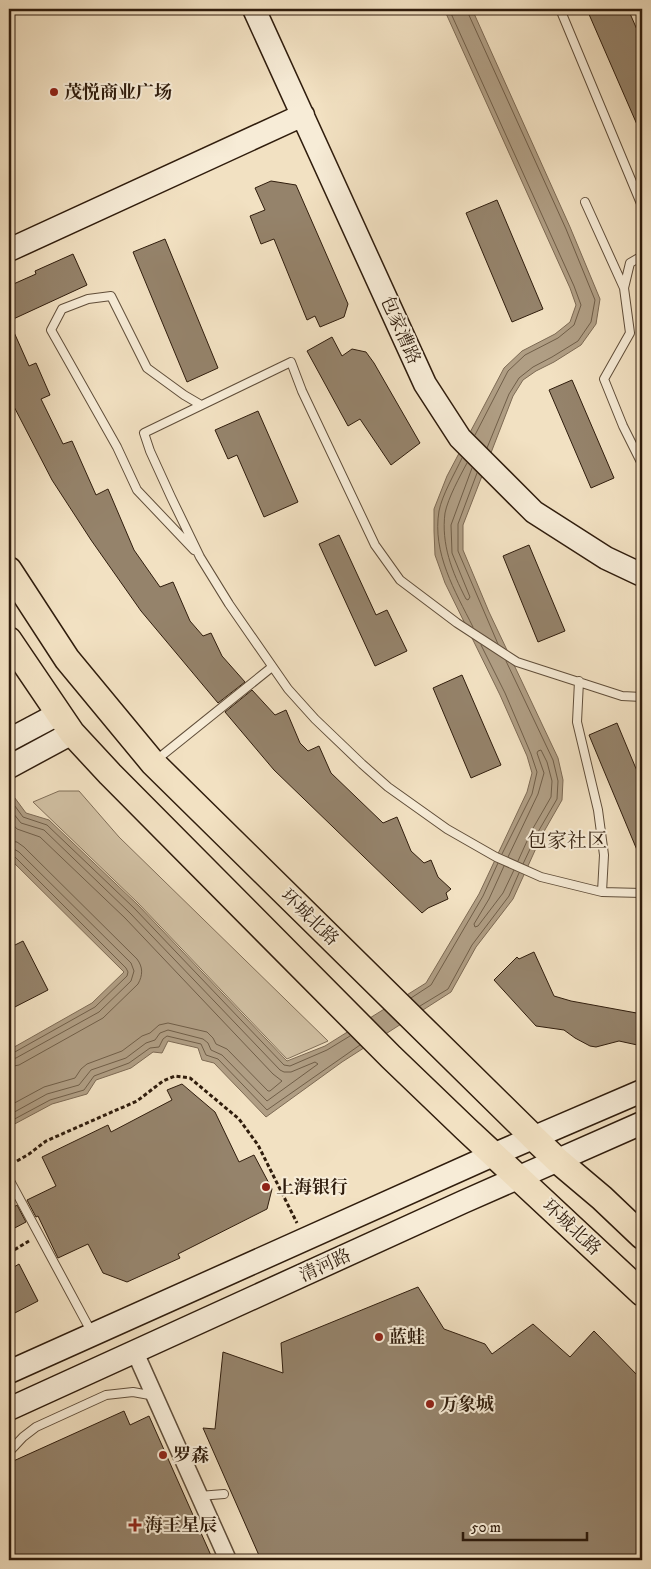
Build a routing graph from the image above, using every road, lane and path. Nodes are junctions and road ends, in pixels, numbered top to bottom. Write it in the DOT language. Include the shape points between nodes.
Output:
graph roads {
  1 [pos="254,9"];
  2 [pos="560,9"];
  3 [pos="303,115"];
  4 [pos="585,202"];
  5 [pos="642,206"];
  6 [pos="9,250"];
  7 [pos="642,256"];
  8 [pos="624,288"];
  9 [pos="201,405"];
  10 [pos="641,462"];
  11 [pos="200,557"];
  12 [pos="9,570"];
  13 [pos="642,575"];
  14 [pos="9,640"];
  15 [pos="272,667"];
  16 [pos="579,682"];
  17 [pos="642,697"];
  18 [pos="65,724"];
  19 [pos="9,740"];
  20 [pos="153,763"];
  21 [pos="9,768"];
  22 [pos="602,892"];
  23 [pos="642,893"];
  24 [pos="642,1091"];
  25 [pos="642,1123"];
  26 [pos="534,1138"];
  27 [pos="493,1155"];
  28 [pos="558,1160"];
  29 [pos="16,1161"];
  30 [pos="518,1177"];
  31 [pos="9,1179"];
  32 [pos="297,1224"];
  33 [pos="642,1236"];
  34 [pos="29,1241"];
  35 [pos="9,1253"];
  36 [pos="642,1293"];
  37 [pos="93,1334"];
  38 [pos="135,1352"];
  39 [pos="9,1372"];
  40 [pos="155,1396"];
  41 [pos="9,1409"];
  42 [pos="9,1452"];
  43 [pos="224,1494"];
  44 [pos="199,1496"];
  45 [pos="228,1560"];
  1 -- 3 [label="main road, 包家漕路"];
  2 -- 5 [label="lane"];
  3 -- 6 [label="main road"];
  3 -- 13 [label="main road, 包家漕路" via="425,384 460,438 534,512 606,558"];
  4 -- 8 [label="lane"];
  7 -- 8 [label="lane" via="630,263"];
  8 -- 10 [label="lane" via="630,333 604,379"];
  9 -- 11 [label="lane" via="144,432"];
  9 -- 11 [label="lane" via="147,368 111,296 88,299 62,309 51,330 113,439 137,490"];
  9 -- 16 [label="lane" via="291,362 375,544 400,580 457,624 517,662"];
  11 -- 15 [label="lane"];
  12 -- 20 [label="main road, 环城北路" via="67,659"];
  14 -- 18 [label="main road, 环城北路"];
  15 -- 20 [label="lane"];
  15 -- 22 [label="lane" via="315,719 362,764 447,829 496,857 541,877"];
  16 -- 17 [label="lane" via="622,696"];
  16 -- 22 [label="lane" via="577,722 598,810 604,855"];
  18 -- 19 [label="main road"];
  18 -- 21 [label="main road"];
  18 -- 27 [label="main road, 环城北路" via="117,781 384,1050"];
  20 -- 26 [label="main road, 环城北路"];
  22 -- 23 [label="lane"];
  24 -- 26 [label="main road, 清河路"];
  25 -- 28 [label="main road, 清河路"];
  26 -- 27 [label="main road, 清河路"];
  26 -- 28 [label="main road, 环城北路"];
  27 -- 30 [label="main road, 环城北路"];
  27 -- 37 [label="main road, 清河路"];
  28 -- 30 [label="main road, 清河路"];
  28 -- 33 [label="main road, 环城北路"];
  29 -- 32 [label="path" via="46,1141 137,1101 163,1081 175,1076 190,1078 239,1119 258,1145"];
  30 -- 36 [label="main road, 环城北路"];
  30 -- 38 [label="main road, 清河路"];
  31 -- 37 [label="lane"];
  34 -- 35 [label="path"];
  37 -- 39 [label="main road, 清河路"];
  38 -- 40 [label="street"];
  38 -- 41 [label="main road, 清河路"];
  40 -- 42 [label="lane" via="133,1392 106,1395 36,1427"];
  40 -- 44 [label="street"];
  43 -- 44 [label="lane"];
  44 -- 45 [label="street"];
}
